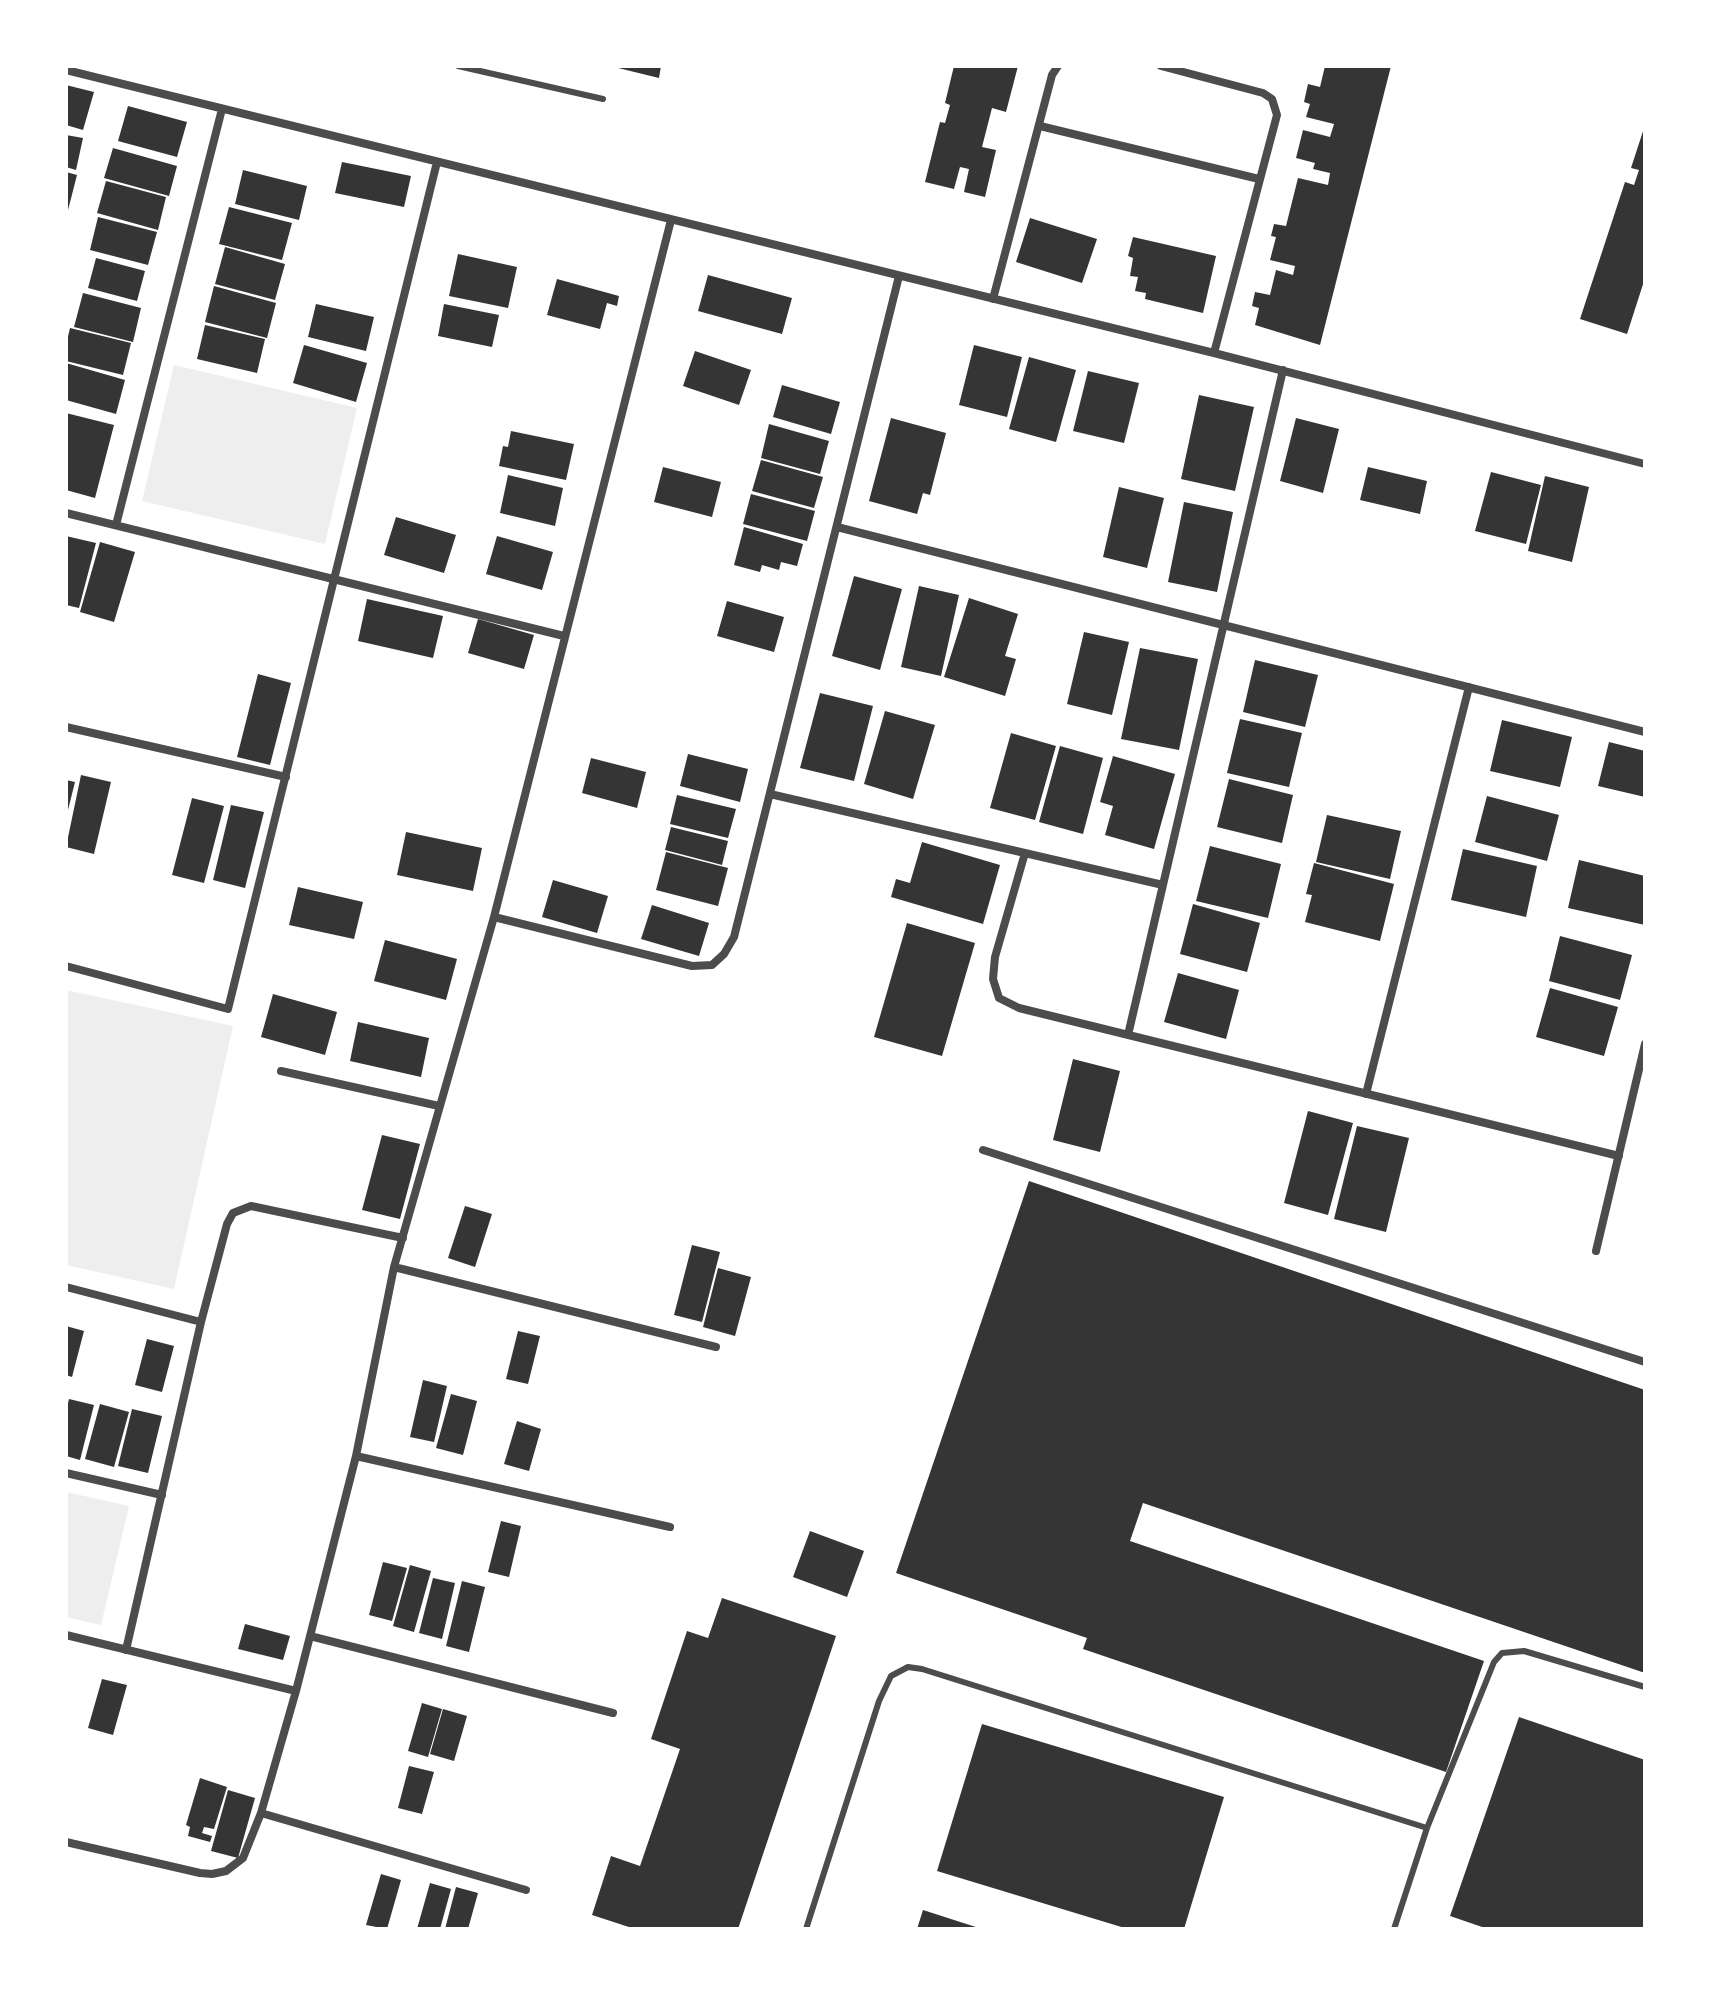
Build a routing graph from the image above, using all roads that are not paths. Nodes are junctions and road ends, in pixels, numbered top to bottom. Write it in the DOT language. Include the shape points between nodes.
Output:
graph roads {
  1 [pos="458,66"];
  2 [pos="1058,66"];
  3 [pos="1161,66"];
  4 [pos="66,70"];
  5 [pos="603,99"];
  6 [pos="222,109"];
  7 [pos="1040,126"];
  8 [pos="437,162"];
  9 [pos="1259,179"];
  10 [pos="671,220"];
  11 [pos="899,276"];
  12 [pos="993,299"];
  13 [pos="1214,353"];
  14 [pos="1283,370"];
  15 [pos="1645,464"];
  16 [pos="66,513"];
  17 [pos="116,525"];
  18 [pos="837,527"];
  19 [pos="333,579"];
  20 [pos="1224,625"];
  21 [pos="564,636"];
  22 [pos="1469,687"];
  23 [pos="66,727"];
  24 [pos="1645,732"];
  25 [pos="286,777"];
  26 [pos="770,794"];
  27 [pos="1025,853"];
  28 [pos="1163,885"];
  29 [pos="494,917"];
  30 [pos="66,966"];
  31 [pos="1128,1035"];
  32 [pos="1645,1044"];
  33 [pos="281,1071"];
  34 [pos="1366,1094"];
  35 [pos="439,1106"];
  36 [pos="983,1150"];
  37 [pos="1619,1156"];
  38 [pos="403,1238"];
  39 [pos="1596,1251"];
  40 [pos="394,1267"];
  41 [pos="66,1287"];
  42 [pos="201,1322"];
  43 [pos="716,1347"];
  44 [pos="1645,1362"];
  45 [pos="356,1456"];
  46 [pos="66,1473"];
  47 [pos="162,1495"];
  48 [pos="670,1527"];
  49 [pos="66,1635"];
  50 [pos="310,1636"];
  51 [pos="126,1650"];
  52 [pos="1645,1687"];
  53 [pos="296,1691"];
  54 [pos="613,1713"];
  55 [pos="261,1813"];
  56 [pos="1427,1828"];
  57 [pos="66,1842"];
  58 [pos="526,1890"];
  59 [pos="806,1929"];
  60 [pos="1394,1929"];
  1 -- 5 [label="lane"];
  2 -- 7 [label="street"];
  3 -- 9 [label="street" via="1272,99 1277,115"];
  4 -- 6 [label="street"];
  6 -- 8 [label="street"];
  6 -- 17 [label="street"];
  7 -- 9 [label="street"];
  7 -- 12 [label="street"];
  8 -- 10 [label="street"];
  8 -- 19 [label="street"];
  9 -- 13 [label="street"];
  10 -- 11 [label="street"];
  10 -- 21 [label="street"];
  11 -- 12 [label="street"];
  11 -- 18 [label="street"];
  12 -- 13 [label="street"];
  13 -- 14 [label="street"];
  14 -- 15 [label="street"];
  14 -- 20 [label="street"];
  16 -- 17 [label="street"];
  17 -- 19 [label="street"];
  18 -- 20 [label="street"];
  18 -- 26 [label="street"];
  19 -- 21 [label="street"];
  19 -- 25 [label="street"];
  20 -- 22 [label="street"];
  20 -- 28 [label="street"];
  21 -- 29 [label="street"];
  22 -- 24 [label="street"];
  22 -- 34 [label="street"];
  23 -- 25 [label="street"];
  25 -- 30 [label="street" via="228,1009"];
  26 -- 27 [label="street"];
  26 -- 29 [label="street" via="734,937 712,965 692,966"];
  27 -- 28 [label="street"];
  27 -- 31 [label="street" via="995,957 993,979 999,998 1019,1008"];
  28 -- 31 [label="street"];
  29 -- 35 [label="street"];
  31 -- 34 [label="street"];
  32 -- 37 [label="street"];
  33 -- 35 [label="street"];
  34 -- 37 [label="street"];
  35 -- 38 [label="street"];
  36 -- 44 [label="street"];
  37 -- 39 [label="street"];
  38 -- 40 [label="street"];
  38 -- 42 [label="street" via="251,1206 241,1209 227,1224"];
  40 -- 43 [label="street"];
  40 -- 45 [label="street"];
  41 -- 42 [label="street"];
  42 -- 47 [label="street"];
  45 -- 48 [label="street"];
  45 -- 50 [label="street"];
  46 -- 47 [label="street"];
  47 -- 51 [label="street"];
  49 -- 51 [label="street"];
  50 -- 53 [label="street"];
  50 -- 54 [label="street"];
  51 -- 53 [label="street"];
  52 -- 56 [label="lane" via="1524,1651 1502,1653"];
  53 -- 55 [label="street"];
  55 -- 57 [label="street" via="243,1858 212,1874"];
  55 -- 58 [label="street"];
  56 -- 59 [label="lane" via="908,1667 891,1676 879,1701"];
  56 -- 60 [label="lane"];
}
